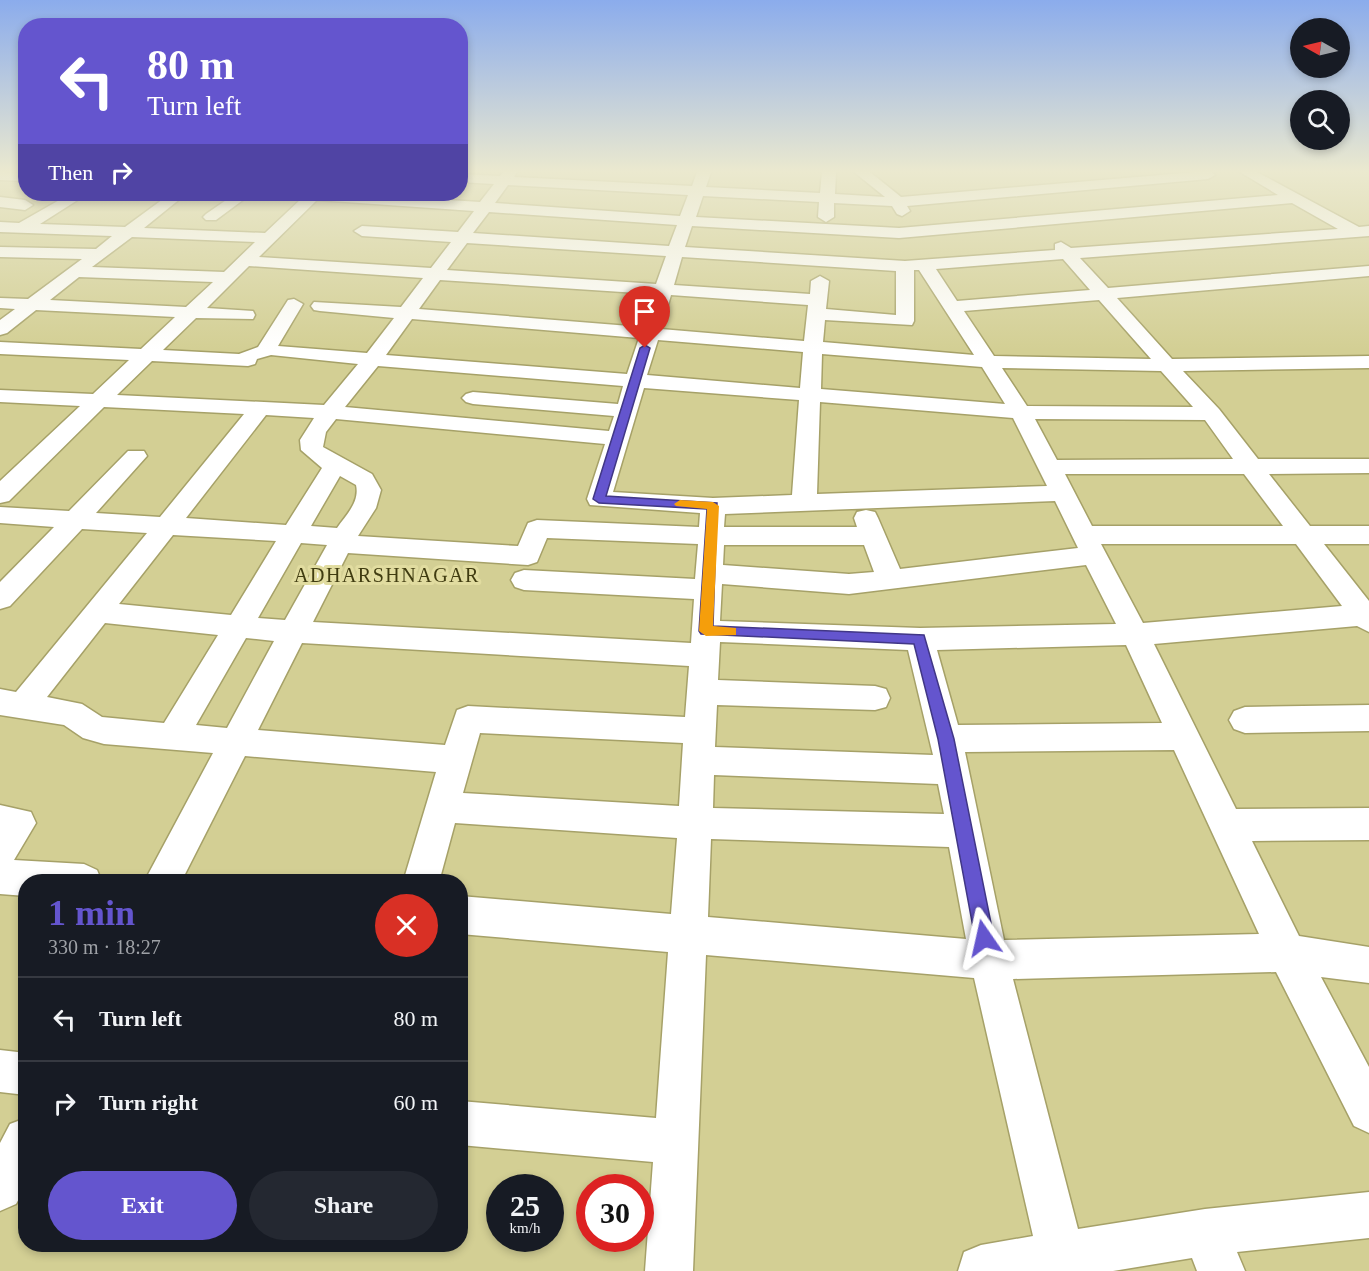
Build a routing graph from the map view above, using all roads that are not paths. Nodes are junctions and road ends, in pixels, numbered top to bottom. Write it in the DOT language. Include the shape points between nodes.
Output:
graph roads {
  1 [pos="114,231"];
  2 [pos="274,231"];
  3 [pos="366,231"];
  4 [pos="466,231"];
  5 [pos="682,231"];
  6 [pos="825,231"];
  7 [pos="897,231"];
  8 [pos="919,231"];
  9 [pos="1045,231"];
  10 [pos="1358,231"];
  11 [pos="128,232"];
  12 [pos="912,232"];
  13 [pos="1303,236"];
  14 [pos="268,238"];
  15 [pos="461,238"];
  16 [pos="0,252"];
  17 [pos="675,252"];
  18 [pos="96,254"];
  19 [pos="1070,255"];
  20 [pos="244,261"];
  21 [pos="823,261"];
  22 [pos="915,265"];
  23 [pos="74,272"];
  24 [pos="437,273"];
  25 [pos="1365,274"];
  26 [pos="227,277"];
  27 [pos="532,280"];
  28 [pos="663,290"];
  29 [pos="1105,294"];
  30 [pos="0,303"];
  31 [pos="32,304"];
  32 [pos="294,304"];
  33 [pos="320,306"];
  34 [pos="817,307"];
  35 [pos="952,307"];
  36 [pos="190,312"];
  37 [pos="407,313"];
  38 [pos="246,315"];
  39 [pos="511,321"];
  40 [pos="0,329"];
  41 [pos="650,332"];
  42 [pos="813,347"];
  43 [pos="0,348"];
  44 [pos="279,352"];
  45 [pos="146,354"];
  46 [pos="373,358"];
  47 [pos="988,362"];
  48 [pos="1369,362"];
  49 [pos="1167,364"];
  50 [pos="635,381"];
  51 [pos="809,395"];
  52 [pos="3,398"];
  53 [pos="473,398"];
  54 [pos="97,401"];
  55 [pos="259,410"];
  56 [pos="626,411"];
  57 [pos="328,412"];
  58 [pos="1021,412"];
  59 [pos="1211,414"];
  60 [pos="617,438"];
  61 [pos="136,456"];
  62 [pos="335,465"];
  63 [pos="1369,466"];
  64 [pos="1251,467"];
  65 [pos="1055,480"];
  66 [pos="0,495"];
  67 [pos="861,501"];
  68 [pos="804,503"];
  69 [pos="0,514"];
  70 [pos="73,519"];
  71 [pos="712,521"];
  72 [pos="167,526"];
  73 [pos="293,534"];
  74 [pos="1304,535"];
  75 [pos="1369,535"];
  76 [pos="872,536"];
  77 [pos="342,540"];
  78 [pos="1089,545"];
  79 [pos="524,580"];
  80 [pos="891,580"];
  81 [pos="709,582"];
  82 [pos="0,599"];
  83 [pos="98,612"];
  84 [pos="1367,616"];
  85 [pos="238,626"];
  86 [pos="294,632"];
  87 [pos="1135,634"];
  88 [pos="920,639"];
  89 [pos="705,643"];
  90 [pos="702,692"];
  91 [pos="875,698"];
  92 [pos="12,704"];
  93 [pos="1369,718"];
  94 [pos="468,719"];
  95 [pos="1245,720"];
  96 [pos="1184,736"];
  97 [pos="172,737"];
  98 [pos="236,742"];
  99 [pos="699,746"];
  100 [pos="948,755"];
  101 [pos="421,757"];
  102 [pos="456,760"];
  103 [pos="442,807"];
  104 [pos="0,821"];
  105 [pos="694,823"];
  106 [pos="1369,824"];
  107 [pos="1226,825"];
  108 [pos="963,831"];
  109 [pos="0,851"];
  110 [pos="166,874"];
  111 [pos="423,874"];
  112 [pos="0,877"];
  113 [pos="18,878"];
  114 [pos="468,916"];
  115 [pos="688,936"];
  116 [pos="1287,953"];
  117 [pos="989,960"];
  118 [pos="1368,968"];
  119 [pos="0,1071"];
  120 [pos="18,1073"];
  121 [pos="1369,1111"];
  122 [pos="468,1124"];
  123 [pos="676,1142"];
  124 [pos="18,1155"];
  125 [pos="0,1188"];
  126 [pos="1369,1215"];
  127 [pos="1213,1251"];
  128 [pos="1062,1262"];
  129 [pos="981,1269"];
  130 [pos="669,1271"];
  1 -- 11 [label="street"];
  2 -- 14 [label="street"];
  3 -- 15 [label="street"];
  4 -- 15 [label="street"];
  5 -- 17 [label="street"];
  6 -- 21 [label="street"];
  7 -- 12 [label="street"];
  8 -- 12 [label="street"];
  9 -- 19 [label="street"];
  10 -- 13 [label="street"];
  11 -- 14 [label="street"];
  11 -- 18 [label="street"];
  13 -- 19 [label="street"];
  13 -- 25 [label="street"];
  14 -- 20 [label="street"];
  15 -- 17 [label="street"];
  15 -- 24 [label="street"];
  16 -- 18 [label="street"];
  17 -- 21 [label="street"];
  17 -- 28 [label="street"];
  18 -- 23 [label="street"];
  19 -- 22 [label="street"];
  19 -- 29 [label="street"];
  20 -- 24 [label="street"];
  20 -- 26 [label="street"];
  21 -- 22 [label="street"];
  21 -- 34 [label="street"];
  22 -- 34 [label="street" via="905,321"];
  22 -- 35 [label="street"];
  23 -- 26 [label="street"];
  23 -- 31 [label="street"];
  24 -- 27 [label="street"];
  24 -- 37 [label="street"];
  25 -- 29 [label="street"];
  26 -- 36 [label="street"];
  27 -- 28 [label="street"];
  27 -- 39 [label="street"];
  28 -- 34 [label="street"];
  28 -- 41 [label="street"];
  29 -- 35 [label="street"];
  29 -- 49 [label="street"];
  30 -- 31 [label="street"];
  31 -- 36 [label="street"];
  31 -- 40 [label="street"];
  32 -- 45 [label="street" via="265,351 240,359"];
  33 -- 37 [label="street"];
  34 -- 42 [label="street"];
  35 -- 47 [label="street"];
  36 -- 38 [label="street"];
  36 -- 45 [label="street"];
  37 -- 39 [label="street"];
  37 -- 46 [label="street"];
  39 -- 41 [label="street"];
  41 -- 42 [label="street"];
  41 -- 50 [label="street"];
  42 -- 47 [label="street"];
  42 -- 51 [label="street"];
  43 -- 45 [label="street"];
  44 -- 46 [label="street"];
  45 -- 54 [label="street"];
  46 -- 50 [label="street"];
  46 -- 57 [label="street"];
  47 -- 49 [label="street"];
  47 -- 58 [label="street"];
  48 -- 49 [label="street"];
  49 -- 59 [label="street"];
  50 -- 51 [label="street"];
  50 -- 56 [label="street"];
  51 -- 58 [label="street"];
  51 -- 68 [label="street"];
  52 -- 54 [label="street"];
  53 -- 56 [label="street"];
  54 -- 55 [label="street"];
  54 -- 66 [label="street"];
  55 -- 57 [label="street"];
  55 -- 72 [label="street"];
  56 -- 60 [label="street"];
  57 -- 60 [label="street"];
  57 -- 62 [label="street" via="310,446"];
  58 -- 59 [label="street"];
  58 -- 65 [label="street"];
  59 -- 64 [label="street"];
  60 -- 71 [label="street" via="599,499"];
  61 -- 70 [label="street"];
  62 -- 73 [label="street"];
  62 -- 77 [label="street" via="362,477 369,490 364,507"];
  63 -- 64 [label="street"];
  64 -- 65 [label="street"];
  64 -- 74 [label="street"];
  65 -- 67 [label="street"];
  65 -- 78 [label="street"];
  67 -- 68 [label="street"];
  67 -- 76 [label="street"];
  68 -- 71 [label="street"];
  69 -- 70 [label="street"];
  70 -- 72 [label="street"];
  70 -- 82 [label="street"];
  71 -- 76 [label="street"];
  71 -- 77 [label="street" via="537,529 528,556"];
  71 -- 81 [label="street"];
  72 -- 73 [label="street"];
  72 -- 83 [label="street"];
  73 -- 77 [label="street"];
  73 -- 85 [label="street"];
  74 -- 75 [label="street"];
  74 -- 78 [label="street"];
  74 -- 84 [label="street"];
  76 -- 80 [label="street"];
  77 -- 86 [label="street"];
  78 -- 80 [label="street"];
  78 -- 87 [label="street"];
  79 -- 81 [label="street"];
  80 -- 81 [label="street" via="849,584"];
  81 -- 89 [label="street"];
  83 -- 85 [label="street"];
  83 -- 92 [label="street"];
  84 -- 87 [label="street"];
  85 -- 86 [label="street"];
  85 -- 97 [label="street"];
  86 -- 89 [label="street"];
  86 -- 98 [label="street"];
  87 -- 88 [label="street"];
  87 -- 96 [label="street"];
  88 -- 89 [label="street"];
  88 -- 100 [label="street"];
  89 -- 90 [label="street"];
  90 -- 91 [label="street"];
  90 -- 99 [label="street"];
  92 -- 97 [label="street" via="71,713 94,729"];
  93 -- 95 [label="street"];
  94 -- 99 [label="street"];
  94 -- 101 [label="street"];
  94 -- 102 [label="street"];
  96 -- 100 [label="street"];
  96 -- 107 [label="street"];
  97 -- 98 [label="street"];
  98 -- 101 [label="street"];
  98 -- 110 [label="street"];
  99 -- 100 [label="street"];
  99 -- 105 [label="street"];
  100 -- 108 [label="street"];
  101 -- 102 [label="street"];
  102 -- 103 [label="street"];
  103 -- 105 [label="street"];
  103 -- 111 [label="street"];
  104 -- 109 [label="street" via="19,823"];
  105 -- 108 [label="street"];
  105 -- 115 [label="street"];
  106 -- 107 [label="street"];
  107 -- 116 [label="street"];
  108 -- 117 [label="street"];
  112 -- 113 [label="street"];
  114 -- 115 [label="street"];
  115 -- 117 [label="street"];
  115 -- 123 [label="street"];
  116 -- 117 [label="street"];
  116 -- 118 [label="street"];
  116 -- 121 [label="street"];
  117 -- 128 [label="street"];
  119 -- 120 [label="street"];
  122 -- 123 [label="street"];
  123 -- 130 [label="street"];
  124 -- 125 [label="street"];
  126 -- 127 [label="street"];
  127 -- 128 [label="street"];
  128 -- 129 [label="street"];
}
